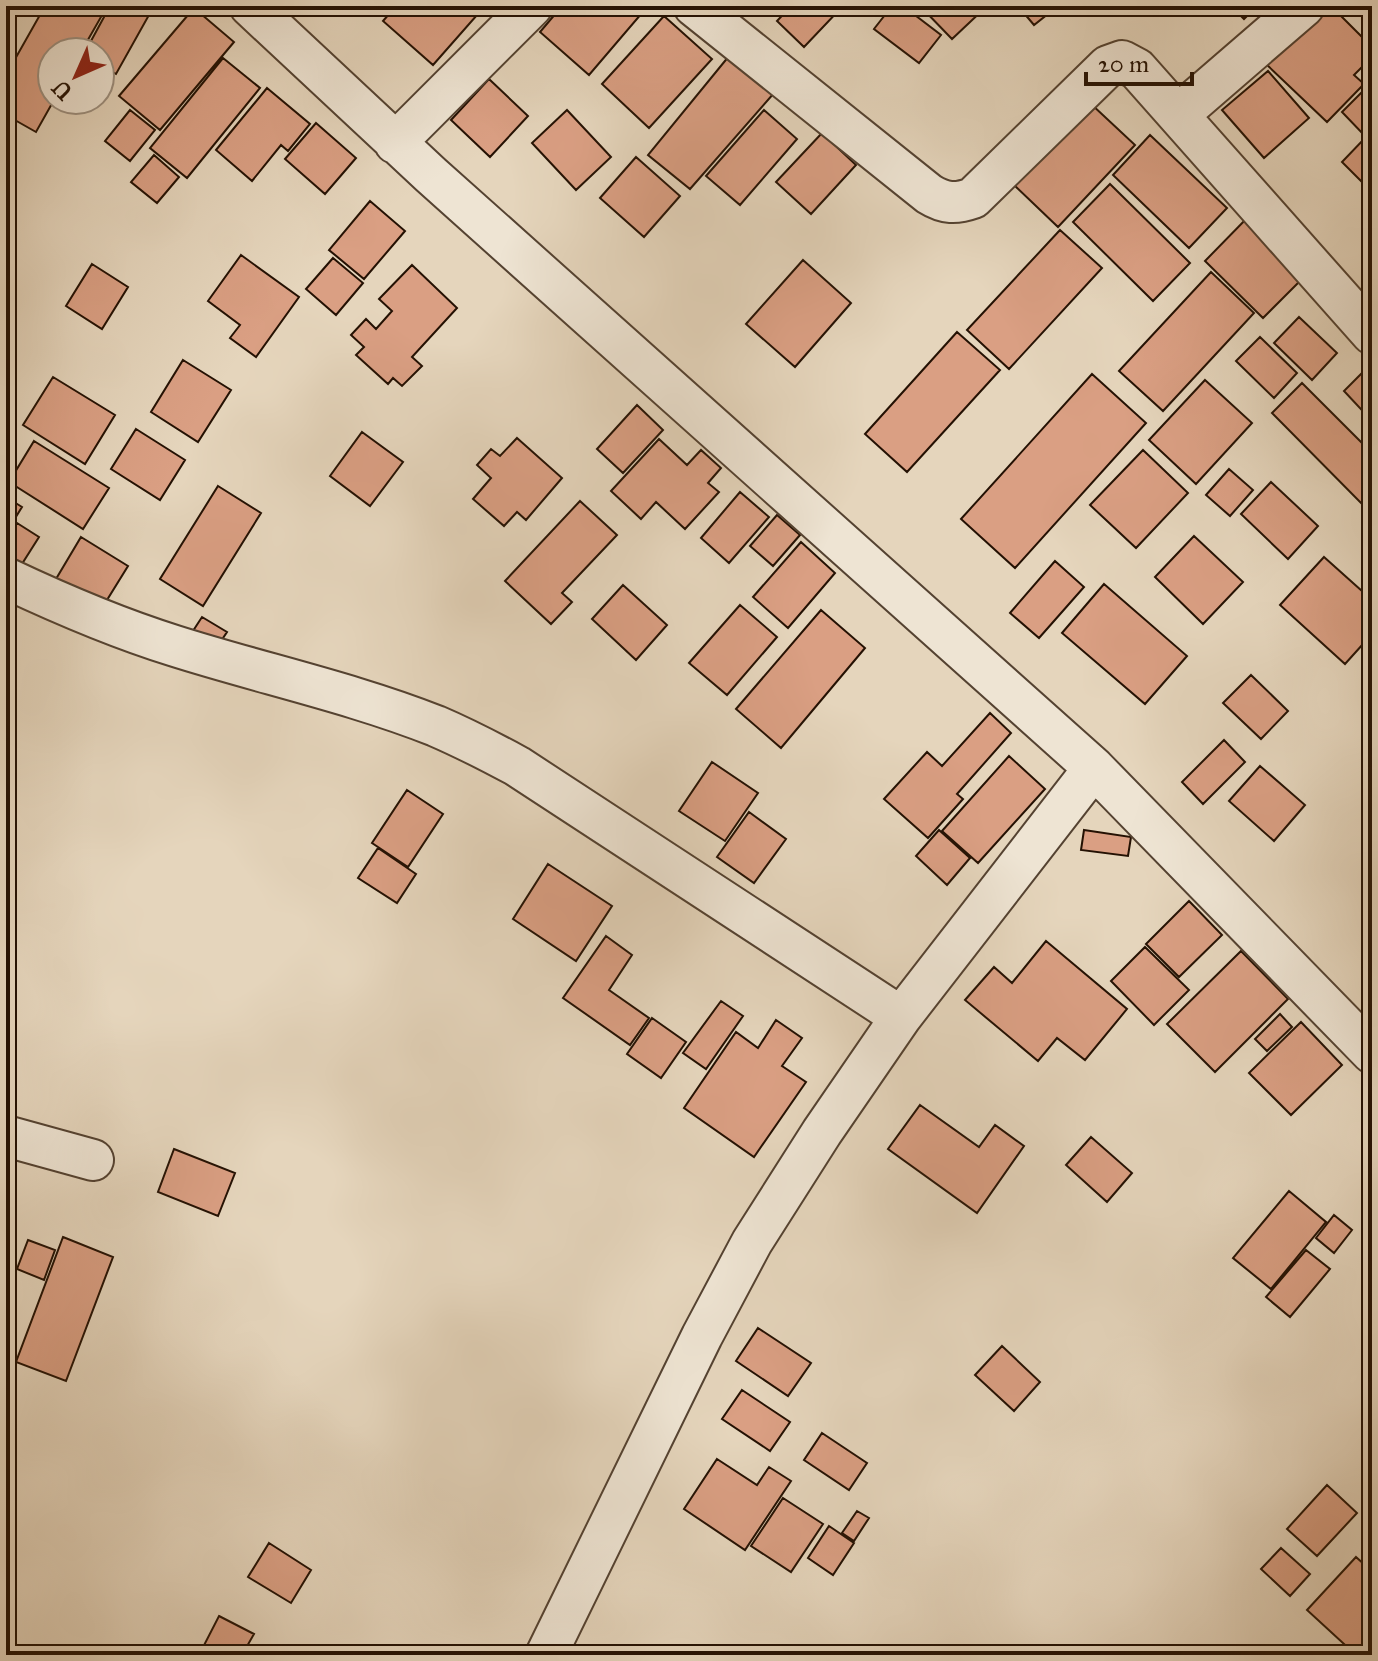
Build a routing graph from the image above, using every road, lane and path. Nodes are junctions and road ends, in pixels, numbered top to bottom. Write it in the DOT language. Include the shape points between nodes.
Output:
graph roads {
  1 [pos="250,6"];
  2 [pos="532,6"];
  3 [pos="694,6"];
  4 [pos="1304,6"];
  5 [pos="1178,115"];
  6 [pos="395,143"];
  7 [pos="1372,334"];
  8 [pos="6,578"];
  9 [pos="1094,768"];
  10 [pos="901,1017"];
  11 [pos="1372,1053"];
  12 [pos="6,1136"];
  13 [pos="93,1160"];
  14 [pos="546,1655"];
  1 -- 6 [label="street"];
  2 -- 6 [label="street"];
  3 -- 5 [label="street" via="942,202 973,198 1108,66 1122,61 1137,69"];
  4 -- 5 [label="street"];
  5 -- 7 [label="street"];
  6 -- 9 [label="street"];
  8 -- 10 [label="street" via="80,613 173,646 380,708 473,743 517,766"];
  9 -- 10 [label="street"];
  9 -- 11 [label="street"];
  10 -- 14 [label="street" via="752,1242"];
  12 -- 13 [label="street"];
}
